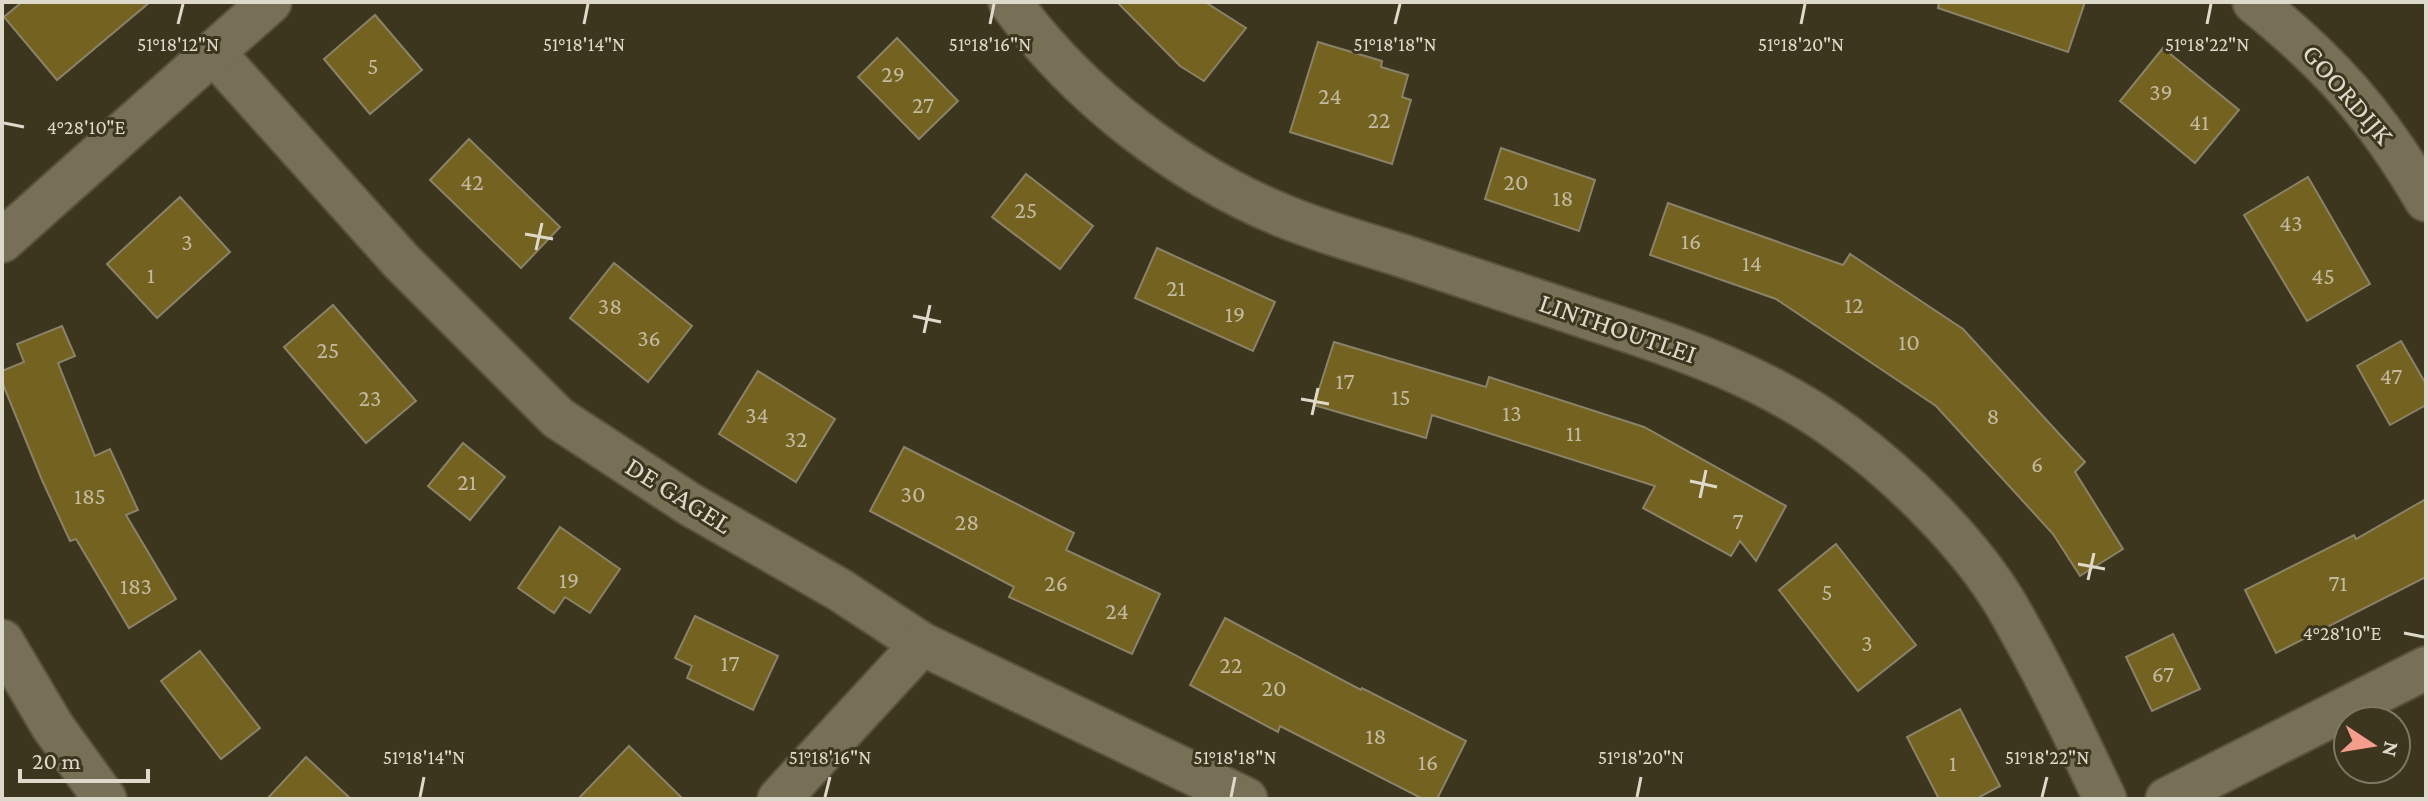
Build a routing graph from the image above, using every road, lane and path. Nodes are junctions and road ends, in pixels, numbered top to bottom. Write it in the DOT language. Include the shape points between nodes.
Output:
graph roads {
  1 [pos="270,2"];
  2 [pos="1010,2"];
  3 [pos="2254,2"];
  4 [pos="214,53"];
  5 [pos="2426,200"];
  6 [pos="2,241"];
  7 [pos="922,644"];
  8 [pos="8,665"];
  9 [pos="2426,668"];
  10 [pos="105,799"];
  11 [pos="779,799"];
  12 [pos="1246,799"];
  13 [pos="2105,799"];
  14 [pos="2167,799"];
  1 -- 4 [label="street"];
  2 -- 13 [label="street, LINTHOUTLEI" via="1085,87 1143,137 1213,180 1284,216 1720,364 1844,433 1907,487 2004,601"];
  3 -- 5 [label="street, GOORDIJK" via="2302,40 2352,92"];
  4 -- 6 [label="street"];
  4 -- 7 [label="street, DE GAGEL" via="401,261 558,418"];
  7 -- 11 [label="street"];
  7 -- 12 [label="street, DE GAGEL"];
  8 -- 10 [label="street"];
  9 -- 14 [label="street"];
}
